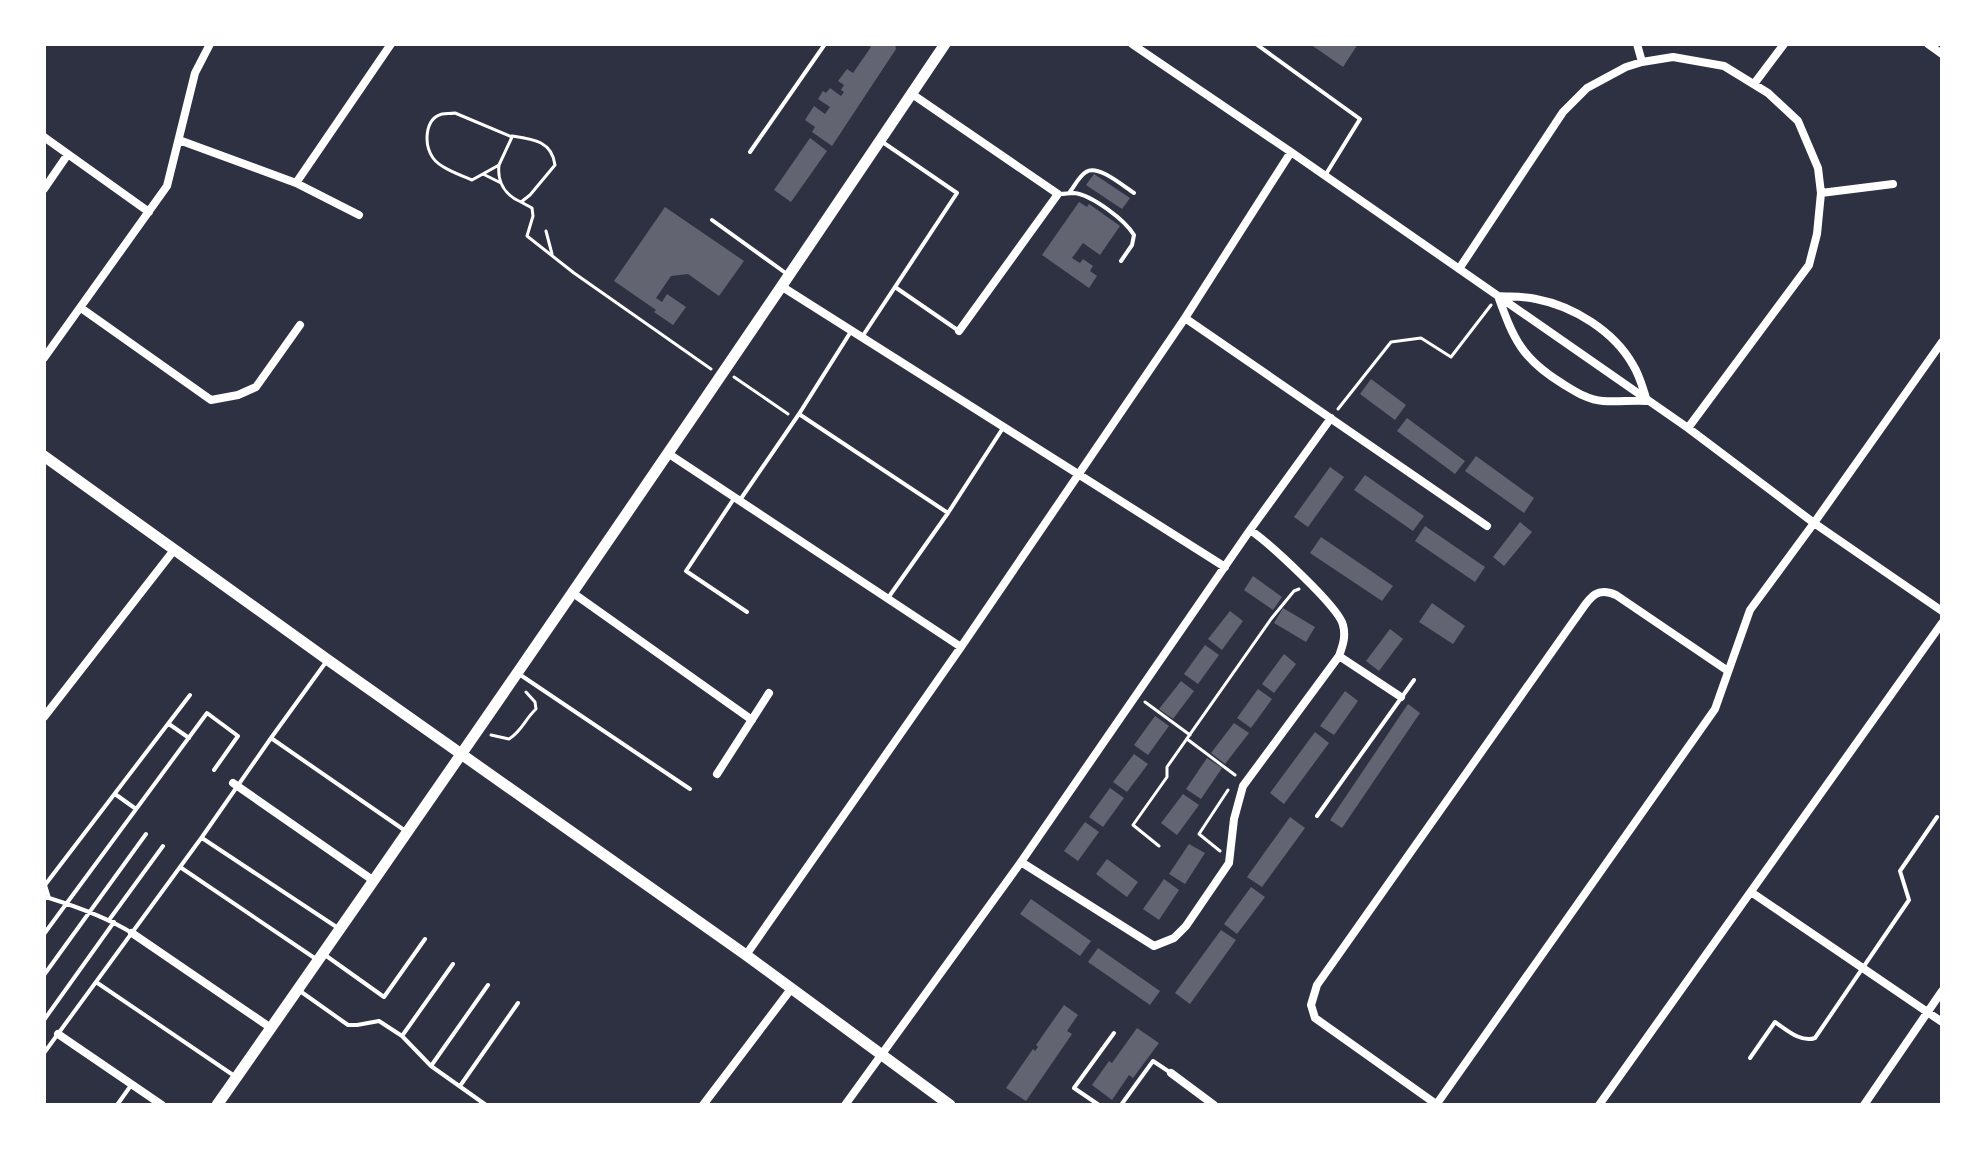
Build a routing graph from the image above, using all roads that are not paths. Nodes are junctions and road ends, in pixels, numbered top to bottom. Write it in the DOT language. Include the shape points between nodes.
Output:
graph roads {
  1 [pos="210,44"];
  2 [pos="391,44"];
  3 [pos="825,44"];
  4 [pos="945,44"];
  5 [pos="1132,44"];
  6 [pos="1256,44"];
  7 [pos="1637,44"];
  8 [pos="1784,44"];
  9 [pos="1928,44"];
  10 [pos="1942,54"];
  11 [pos="1642,62"];
  12 [pos="1754,84"];
  13 [pos="912,94"];
  14 [pos="44,137"];
  15 [pos="179,140"];
  16 [pos="880,141"];
  17 [pos="750,152"];
  18 [pos="1291,152"];
  19 [pos="68,154"];
  20 [pos="1325,176"];
  21 [pos="296,183"];
  22 [pos="1893,184"];
  23 [pos="44,189"];
  24 [pos="1069,193"];
  25 [pos="1134,193"];
  26 [pos="1821,193"];
  27 [pos="1058,194"];
  28 [pos="149,212"];
  29 [pos="359,215"];
  30 [pos="712,220"];
  31 [pos="1121,261"];
  32 [pos="1459,269"];
  33 [pos="789,275"];
  34 [pos="781,286"];
  35 [pos="895,287"];
  36 [pos="1498,296"];
  37 [pos="81,308"];
  38 [pos="1185,318"];
  39 [pos="300,325"];
  40 [pos="852,331"];
  41 [pos="959,331"];
  42 [pos="862,337"];
  43 [pos="1942,342"];
  44 [pos="44,358"];
  45 [pos="1647,401"];
  46 [pos="797,416"];
  47 [pos="1331,418"];
  48 [pos="1004,427"];
  49 [pos="1688,428"];
  50 [pos="669,454"];
  51 [pos="44,456"];
  52 [pos="1078,474"];
  53 [pos="737,498"];
  54 [pos="948,513"];
  55 [pos="1814,523"];
  56 [pos="1487,526"];
  57 [pos="1250,530"];
  58 [pos="174,550"];
  59 [pos="1225,567"];
  60 [pos="573,593"];
  61 [pos="888,598"];
  62 [pos="1942,611"];
  63 [pos="747,612"];
  64 [pos="1942,623"];
  65 [pos="961,647"];
  66 [pos="1339,656"];
  67 [pos="328,660"];
  68 [pos="1728,671"];
  69 [pos="515,675"];
  70 [pos="1414,680"];
  71 [pos="769,693"];
  72 [pos="190,695"];
  73 [pos="1401,697"];
  74 [pos="44,717"];
  75 [pos="752,720"];
  76 [pos="169,724"];
  77 [pos="189,738"];
  78 [pos="271,738"];
  79 [pos="461,753"];
  80 [pos="214,770"];
  81 [pos="717,774"];
  82 [pos="235,785"];
  83 [pos="690,789"];
  84 [pos="115,794"];
  85 [pos="136,809"];
  86 [pos="1317,816"];
  87 [pos="1937,817"];
  88 [pos="407,832"];
  89 [pos="146,834"];
  90 [pos="202,837"];
  91 [pos="163,846"];
  92 [pos="1021,862"];
  93 [pos="180,867"];
  94 [pos="374,881"];
  95 [pos="45,886"];
  96 [pos="1751,892"];
  97 [pos="46,898"];
  98 [pos="66,903"];
  99 [pos="90,911"];
  100 [pos="112,921"];
  101 [pos="340,930"];
  102 [pos="132,933"];
  103 [pos="44,934"];
  104 [pos="425,939"];
  105 [pos="746,955"];
  106 [pos="321,957"];
  107 [pos="453,964"];
  108 [pos="1863,968"];
  109 [pos="44,975"];
  110 [pos="96,982"];
  111 [pos="488,985"];
  112 [pos="298,989"];
  113 [pos="791,989"];
  114 [pos="1942,991"];
  115 [pos="518,1003"];
  116 [pos="1928,1012"];
  117 [pos="44,1020"];
  118 [pos="1942,1022"];
  119 [pos="271,1028"];
  120 [pos="1114,1033"];
  121 [pos="58,1034"];
  122 [pos="402,1036"];
  123 [pos="44,1053"];
  124 [pos="881,1055"];
  125 [pos="1750,1058"];
  126 [pos="431,1066"];
  127 [pos="1171,1073"];
  128 [pos="236,1077"];
  129 [pos="132,1084"];
  130 [pos="460,1086"];
  131 [pos="117,1105"];
  132 [pos="162,1105"];
  133 [pos="217,1105"];
  134 [pos="486,1105"];
  135 [pos="703,1105"];
  136 [pos="845,1105"];
  137 [pos="950,1105"];
  138 [pos="1099,1105"];
  139 [pos="1121,1105"];
  140 [pos="1214,1105"];
  141 [pos="1436,1105"];
  142 [pos="1599,1105"];
  143 [pos="1864,1105"];
  1 -- 15 [label="street" via="195,73"];
  2 -- 21 [label="street"];
  3 -- 17 [label="lane"];
  4 -- 13 [label="street"];
  5 -- 18 [label="street"];
  6 -- 20 [label="lane" via="1360,119"];
  7 -- 11 [label="street"];
  8 -- 12 [label="street"];
  9 -- 10 [label="street"];
  11 -- 12 [label="street" via="1673,57 1724,66"];
  11 -- 32 [label="street" via="1587,88 1563,112"];
  12 -- 26 [label="street" via="1798,121 1818,168"];
  13 -- 16 [label="street"];
  13 -- 27 [label="street"];
  14 -- 19 [label="street"];
  15 -- 21 [label="street"];
  15 -- 28 [label="street" via="167,186"];
  16 -- 33 [label="street"];
  16 -- 35 [label="lane" via="957,193"];
  18 -- 20 [label="street"];
  18 -- 38 [label="street"];
  19 -- 23 [label="street"];
  19 -- 28 [label="street"];
  20 -- 32 [label="street"];
  21 -- 29 [label="street"];
  22 -- 26 [label="street"];
  24 -- 25 [label="lane" via="1089,169"];
  24 -- 27 [label="lane"];
  24 -- 31 [label="lane" via="1090,198 1128,225 1134,235"];
  26 -- 49 [label="street" via="1809,265"];
  27 -- 41 [label="street"];
  28 -- 37 [label="street"];
  30 -- 33 [label="lane"];
  32 -- 36 [label="street"];
  33 -- 34 [label="street"];
  34 -- 40 [label="street"];
  34 -- 50 [label="street"];
  35 -- 41 [label="lane"];
  35 -- 42 [label="lane"];
  36 -- 45 [label="street"];
  36 -- 45 [label="street" via="1551,302 1599,328 1634,366"];
  36 -- 45 [label="street" via="1522,350 1552,378 1601,401"];
  37 -- 39 [label="street" via="211,400 256,387"];
  37 -- 44 [label="street"];
  38 -- 47 [label="street"];
  38 -- 52 [label="street"];
  40 -- 42 [label="street"];
  40 -- 46 [label="lane"];
  42 -- 48 [label="street"];
  43 -- 55 [label="street"];
  45 -- 49 [label="street"];
  46 -- 53 [label="lane"];
  46 -- 54 [label="lane"];
  47 -- 56 [label="street"];
  47 -- 57 [label="street"];
  48 -- 52 [label="street"];
  48 -- 54 [label="lane"];
  49 -- 55 [label="street"];
  50 -- 53 [label="street"];
  50 -- 60 [label="street"];
  51 -- 58 [label="street"];
  52 -- 59 [label="street"];
  52 -- 65 [label="street"];
  53 -- 61 [label="street"];
  53 -- 63 [label="lane" via="686,571"];
  54 -- 61 [label="lane"];
  55 -- 62 [label="street"];
  55 -- 68 [label="street" via="1750,610"];
  57 -- 59 [label="street"];
  57 -- 66 [label="street" via="1343,622 1345,641"];
  58 -- 67 [label="street"];
  58 -- 74 [label="street"];
  59 -- 92 [label="street"];
  60 -- 69 [label="street"];
  60 -- 75 [label="street"];
  61 -- 65 [label="street"];
  64 -- 96 [label="street"];
  65 -- 105 [label="street"];
  66 -- 73 [label="street"];
  66 -- 92 [label="street" via="1246,783 1234,819 1229,863 1174,938 1154,946"];
  67 -- 78 [label="lane"];
  67 -- 79 [label="street"];
  68 -- 141 [label="street" via="1715,709"];
  68 -- 141 [label="street" via="1616,595 1600,590 1592,596 1317,985 1311,1005 1315,1018"];
  69 -- 79 [label="street"];
  69 -- 83 [label="lane"];
  70 -- 73 [label="lane"];
  71 -- 75 [label="street"];
  72 -- 76 [label="lane"];
  73 -- 86 [label="lane"];
  75 -- 81 [label="street"];
  76 -- 77 [label="lane"];
  76 -- 84 [label="lane"];
  77 -- 80 [label="lane" via="207,713 238,736"];
  77 -- 85 [label="lane"];
  78 -- 82 [label="lane"];
  78 -- 88 [label="lane"];
  79 -- 88 [label="street"];
  79 -- 105 [label="street"];
  82 -- 90 [label="lane"];
  82 -- 94 [label="street"];
  84 -- 85 [label="lane"];
  84 -- 95 [label="lane"];
  85 -- 98 [label="lane"];
  87 -- 108 [label="lane" via="1900,871 1909,900"];
  88 -- 94 [label="street"];
  89 -- 99 [label="lane"];
  90 -- 93 [label="lane"];
  90 -- 101 [label="lane"];
  91 -- 100 [label="lane"];
  92 -- 124 [label="street"];
  93 -- 102 [label="lane"];
  93 -- 106 [label="lane"];
  94 -- 101 [label="street"];
  95 -- 97 [label="lane"];
  96 -- 108 [label="street"];
  96 -- 142 [label="street"];
  97 -- 98 [label="lane"];
  98 -- 99 [label="lane"];
  98 -- 103 [label="lane"];
  99 -- 100 [label="lane"];
  99 -- 109 [label="lane"];
  100 -- 102 [label="lane"];
  100 -- 117 [label="lane"];
  101 -- 106 [label="street"];
  102 -- 110 [label="lane"];
  102 -- 119 [label="street"];
  104 -- 106 [label="lane" via="384,997"];
  105 -- 113 [label="street"];
  106 -- 112 [label="street"];
  107 -- 122 [label="lane"];
  108 -- 116 [label="street"];
  108 -- 125 [label="lane" via="1815,1038 1797,1036 1775,1022"];
  110 -- 121 [label="lane"];
  110 -- 128 [label="lane"];
  111 -- 126 [label="lane"];
  112 -- 119 [label="street"];
  112 -- 122 [label="lane" via="348,1025 379,1021"];
  113 -- 124 [label="street"];
  113 -- 135 [label="street"];
  114 -- 116 [label="street"];
  115 -- 130 [label="lane"];
  116 -- 118 [label="street"];
  116 -- 143 [label="street"];
  119 -- 128 [label="street"];
  120 -- 138 [label="lane" via="1074,1088"];
  121 -- 123 [label="lane"];
  121 -- 129 [label="street"];
  122 -- 126 [label="lane"];
  124 -- 136 [label="street"];
  124 -- 137 [label="street"];
  126 -- 130 [label="lane"];
  127 -- 139 [label="lane" via="1153,1061"];
  127 -- 140 [label="street"];
  128 -- 133 [label="street"];
  129 -- 131 [label="lane"];
  129 -- 132 [label="street"];
  130 -- 134 [label="lane"];
}
